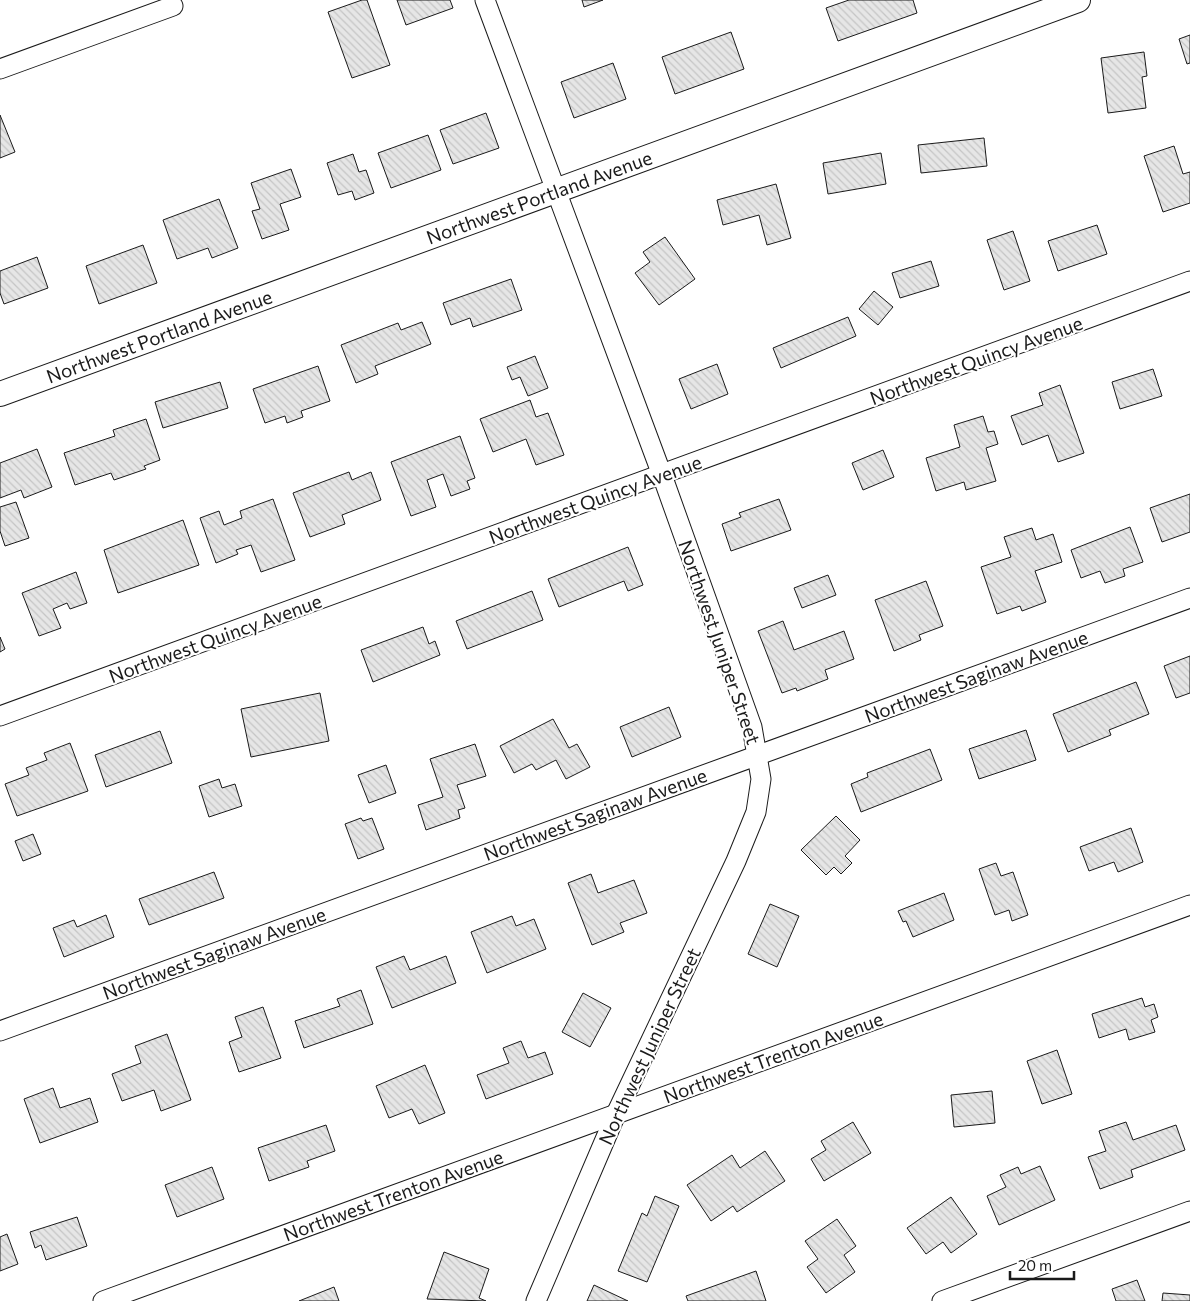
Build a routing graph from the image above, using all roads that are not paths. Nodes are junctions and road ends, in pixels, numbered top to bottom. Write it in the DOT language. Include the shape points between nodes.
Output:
graph roads {
  1 [pos="486,0"];
  2 [pos="1078,0"];
  3 [pos="172,6"];
  4 [pos="0,68"];
  5 [pos="556,191"];
  6 [pos="1190,281"];
  7 [pos="0,394"];
  8 [pos="662,475"];
  9 [pos="1190,598"];
  10 [pos="0,716"];
  11 [pos="758,755"];
  12 [pos="1190,905"];
  13 [pos="0,1031"];
  14 [pos="616,1114"];
  15 [pos="1190,1211"];
  16 [pos="103,1301"];
  17 [pos="536,1301"];
  18 [pos="942,1301"];
  1 -- 5 [label="street, Northwest Juniper Street"];
  2 -- 5 [label="street, Northwest Portland Avenue"];
  3 -- 4 [label="street"];
  5 -- 7 [label="street, Northwest Portland Avenue"];
  5 -- 8 [label="street, Northwest Juniper Street"];
  6 -- 8 [label="street, Northwest Quincy Avenue"];
  8 -- 10 [label="street, Northwest Quincy Avenue"];
  8 -- 11 [label="street, Northwest Juniper Street" via="752,727"];
  9 -- 11 [label="street, Northwest Saginaw Avenue"];
  11 -- 13 [label="street, Northwest Saginaw Avenue"];
  11 -- 14 [label="street, Northwest Juniper Street" via="761,779 756,812"];
  12 -- 14 [label="street, Northwest Trenton Avenue"];
  14 -- 16 [label="street, Northwest Trenton Avenue"];
  14 -- 17 [label="street, Northwest Juniper Street"];
  15 -- 18 [label="street"];
}
